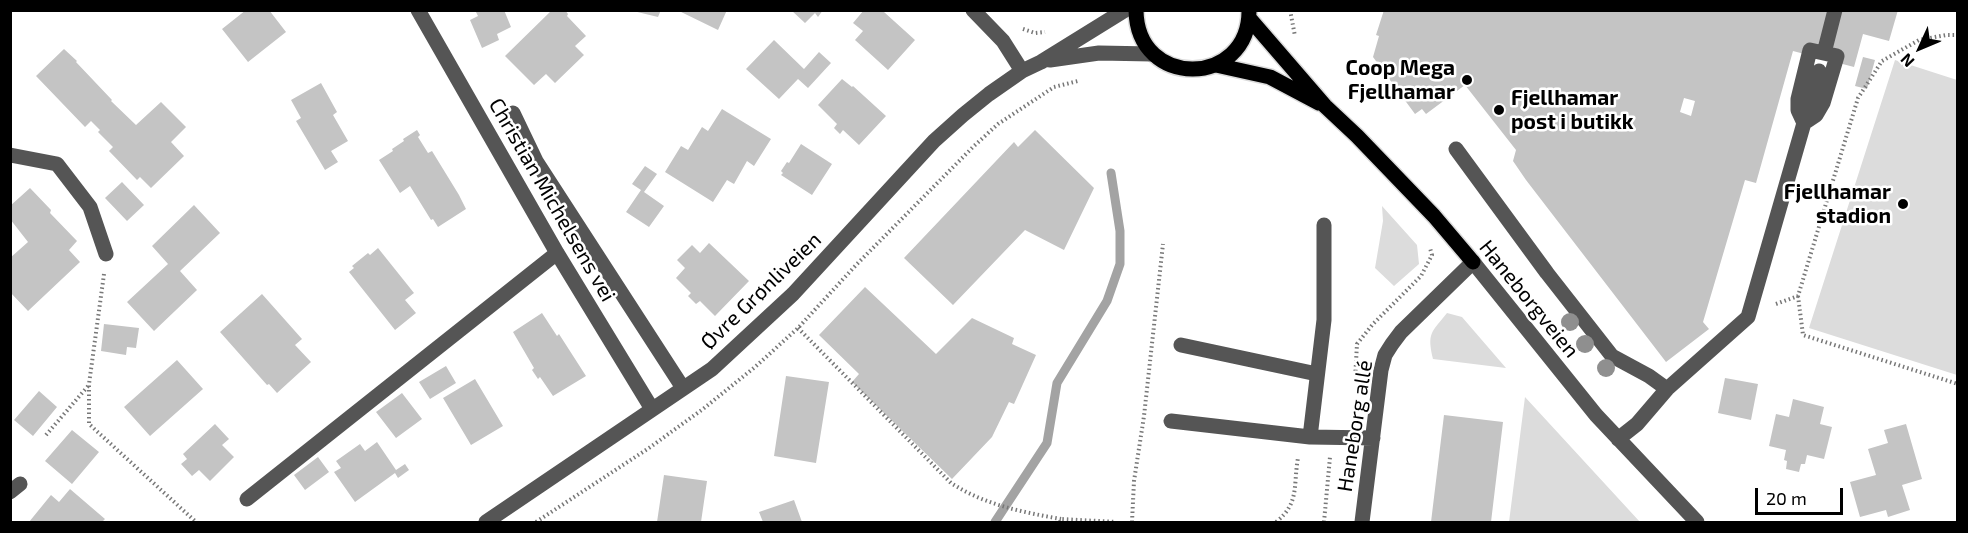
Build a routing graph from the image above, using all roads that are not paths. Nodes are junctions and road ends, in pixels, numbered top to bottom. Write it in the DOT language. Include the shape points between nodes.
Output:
graph roads {
  1 [pos="417,10"];
  2 [pos="973,10"];
  3 [pos="1125,10"];
  4 [pos="1136,10"];
  5 [pos="1835,10"];
  6 [pos="1249,14"];
  7 [pos="1824,53"];
  8 [pos="1152,54"];
  9 [pos="1041,62"];
  10 [pos="1216,64"];
  11 [pos="1022,71"];
  12 [pos="1819,71"];
  13 [pos="1325,106"];
  14 [pos="513,112"];
  15 [pos="1804,123"];
  16 [pos="1456,149"];
  17 [pos="10,155"];
  18 [pos="1324,225"];
  19 [pos="557,253"];
  20 [pos="106,254"];
  21 [pos="1473,262"];
  22 [pos="1181,345"];
  23 [pos="1317,374"];
  24 [pos="683,388"];
  25 [pos="1667,389"];
  26 [pos="652,409"];
  27 [pos="1171,421"];
  28 [pos="1307,436"];
  29 [pos="1373,438"];
  30 [pos="1618,439"];
  31 [pos="247,499"];
  32 [pos="486,522"];
  33 [pos="1362,522"];
  34 [pos="1697,522"];
  1 -- 19 [label="street, Christian Michelsens vei"];
  2 -- 11 [label="street" via="1003,41"];
  3 -- 9 [label="street, Øvre Grønliveien"];
  4 -- 8 [label="main road" via="1142,40"];
  5 -- 7 [label="street"];
  6 -- 10 [label="main road" via="1242,41 1231,55"];
  6 -- 13 [label="main road, Haneborgveien"];
  7 -- 15 [label="street" via="1810,50 1798,99"];
  7 -- 15 [label="street" via="1837,56 1833,72 1823,103 1816,115"];
  8 -- 9 [label="street, Øvre Grønliveien" via="1099,53"];
  8 -- 10 [label="main road" via="1182,69"];
  9 -- 11 [label="street, Øvre Grønliveien"];
  10 -- 13 [label="main road, Haneborgveien" via="1270,77"];
  11 -- 24 [label="street, Øvre Grønliveien" via="934,141 793,294 712,369"];
  12 -- 15 [label="street"];
  13 -- 21 [label="main road, Haneborgveien" via="1419,200"];
  14 -- 24 [label="street" via="536,161"];
  15 -- 25 [label="street" via="1748,317"];
  16 -- 25 [label="street" via="1612,356"];
  17 -- 20 [label="street" via="57,164 90,207"];
  18 -- 23 [label="street" via="1324,320"];
  19 -- 26 [label="street, Christian Michelsens vei"];
  19 -- 31 [label="street"];
  21 -- 29 [label="street, Haneborg allé" via="1401,332 1385,356"];
  21 -- 30 [label="street, Haneborgveien"];
  22 -- 23 [label="street"];
  23 -- 28 [label="street"];
  24 -- 26 [label="street, Øvre Grønliveien"];
  25 -- 30 [label="street" via="1637,424"];
  26 -- 32 [label="street, Øvre Grønliveien"];
  27 -- 28 [label="street"];
  28 -- 29 [label="street"];
  29 -- 33 [label="street, Haneborg allé"];
  30 -- 34 [label="street, Haneborgveien"];
}
